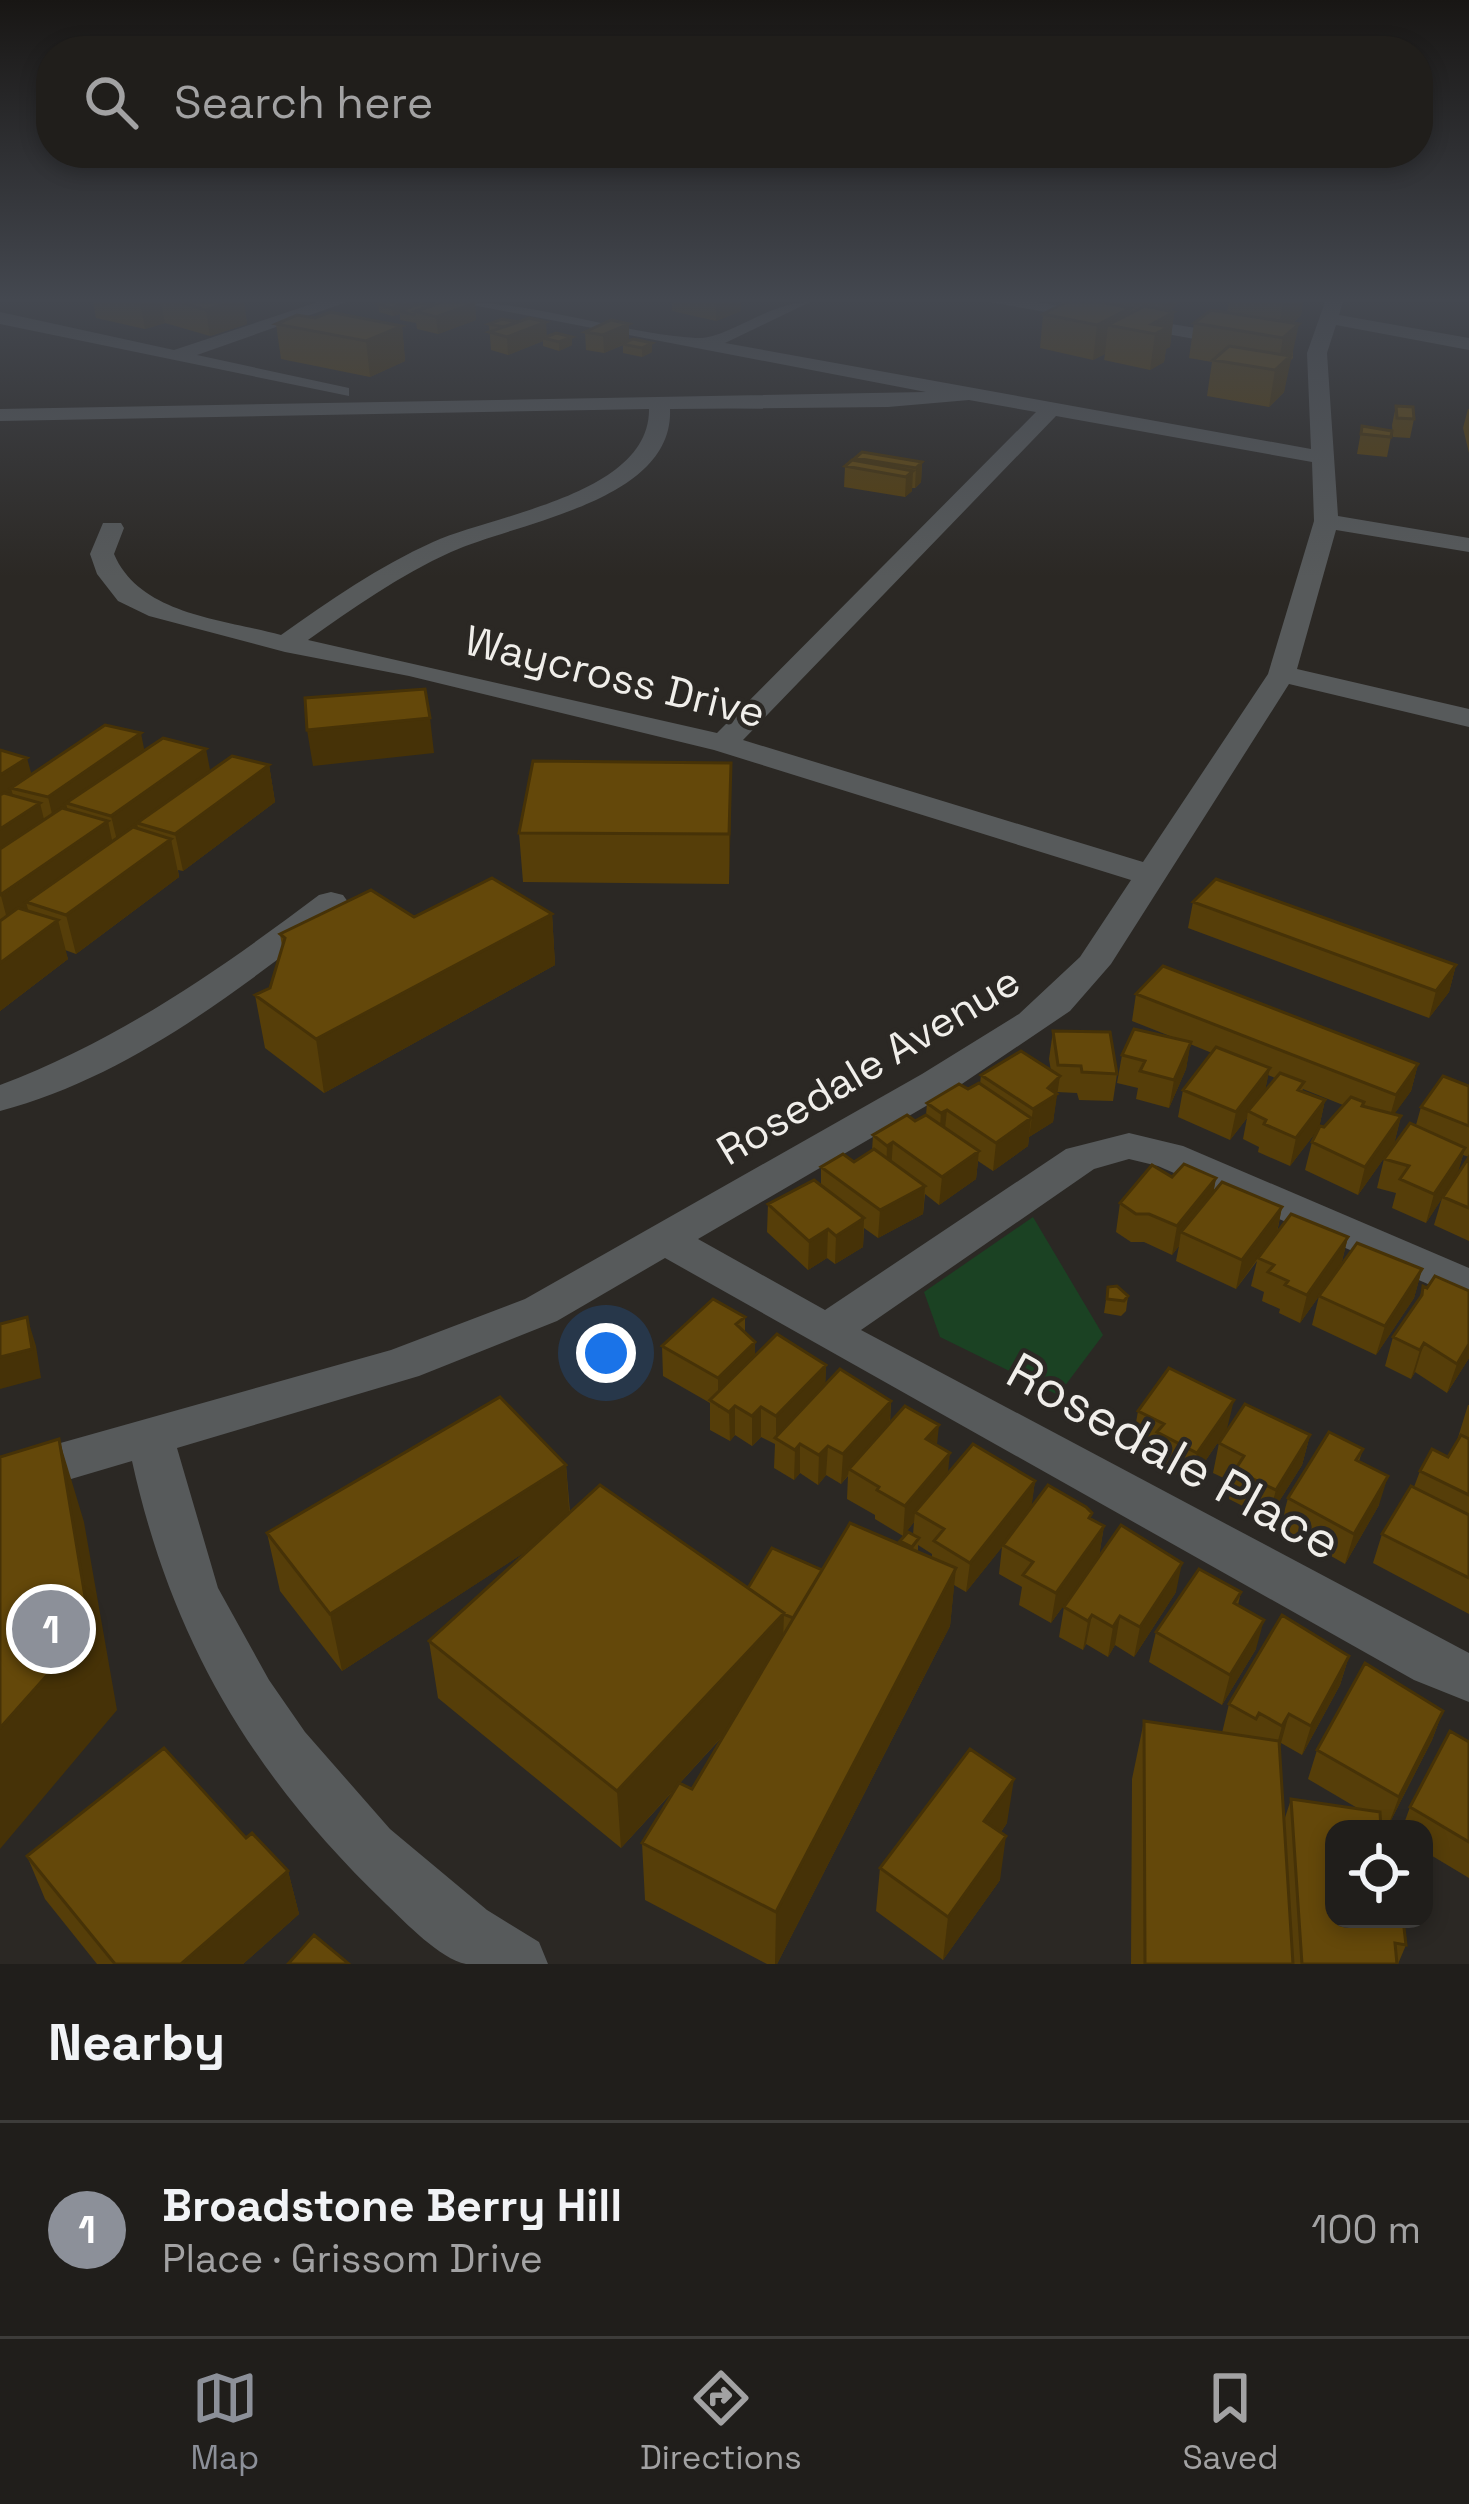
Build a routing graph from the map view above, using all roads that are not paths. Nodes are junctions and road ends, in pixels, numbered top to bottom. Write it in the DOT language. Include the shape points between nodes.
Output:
graph roads {
  1 [pos="348,394"];
  2 [pos="955,394"];
  3 [pos="1316,394"];
  4 [pos="962,395"];
  5 [pos="659,402"];
  6 [pos="397,405"];
  7 [pos="1050,410"];
  8 [pos="0,415"];
  9 [pos="1324,458"];
  10 [pos="1326,521"];
  11 [pos="112,528"];
  12 [pos="1469,545"];
  13 [pos="286,644"];
  14 [pos="1282,674"];
  15 [pos="1469,718"];
  16 [pos="723,742"];
  17 [pos="1152,876"];
  18 [pos="331,902"];
  19 [pos="0,1099"];
  20 [pos="667,1240"];
  21 [pos="1469,1286"];
  22 [pos="826,1331"];
  23 [pos="150,1438"];
  24 [pos="0,1480"];
  25 [pos="1469,1678"];
  26 [pos="517,1964"];
  1 -- 6 [label="street"];
  2 -- 4 [label="street"];
  3 -- 9 [label="street, Rosedale Avenue"];
  4 -- 5 [label="street"];
  4 -- 7 [label="street"];
  5 -- 6 [label="street"];
  5 -- 13 [label="street" via="665,421 656,445 629,471 564,504 448,544"];
  6 -- 8 [label="street"];
  7 -- 9 [label="street"];
  7 -- 16 [label="street"];
  9 -- 10 [label="street, Rosedale Avenue"];
  10 -- 12 [label="street"];
  10 -- 14 [label="street, Rosedale Avenue"];
  11 -- 13 [label="street, Waycross Drive" via="102,554 127,595"];
  13 -- 16 [label="street, Waycross Drive"];
  14 -- 15 [label="street"];
  14 -- 17 [label="street, Rosedale Avenue"];
  16 -- 17 [label="street, Waycross Drive"];
  17 -- 20 [label="street, Rosedale Avenue" via="1084,974 1032,1022"];
  18 -- 19 [label="street" via="220,987 84,1067"];
  20 -- 22 [label="street, Rosedale Place"];
  20 -- 23 [label="street, Rosedale Avenue" via="473,1340"];
  21 -- 22 [label="street" via="1169,1155 1116,1147 1080,1159"];
  22 -- 25 [label="street, Rosedale Place"];
  23 -- 24 [label="street, Rosedale Avenue"];
  23 -- 26 [label="street" via="190,1584 275,1739 422,1896"];
}
